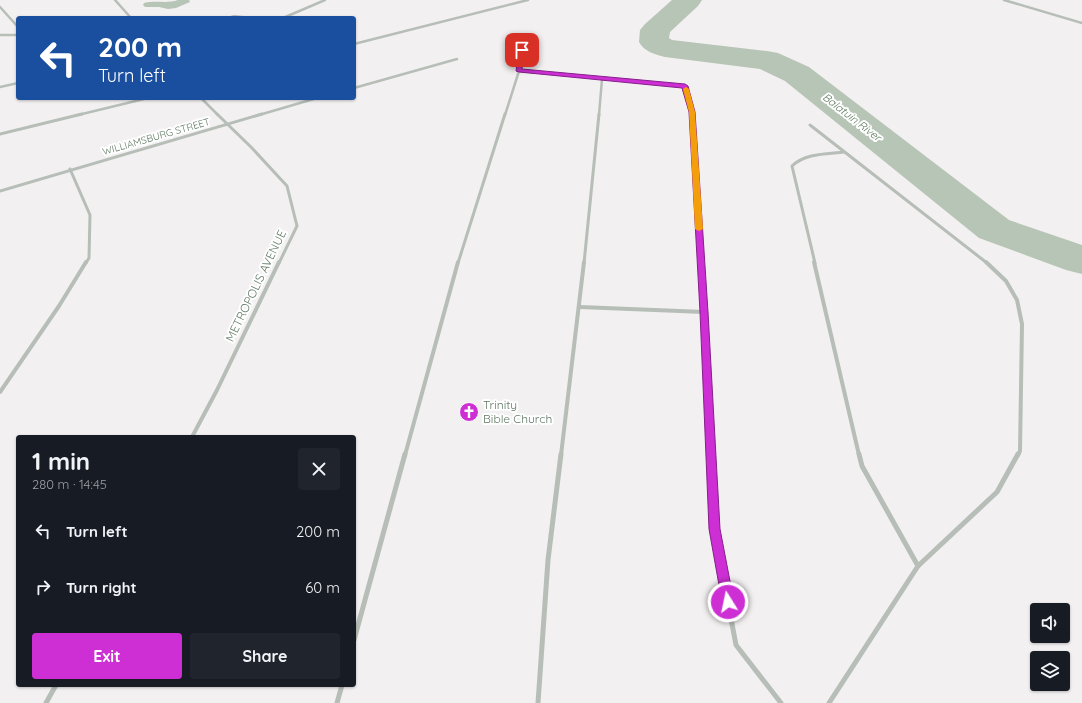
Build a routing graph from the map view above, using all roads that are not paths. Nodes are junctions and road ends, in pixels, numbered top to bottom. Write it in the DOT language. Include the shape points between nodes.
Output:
graph roads {
  1 [pos="115,0"];
  2 [pos="324,0"];
  3 [pos="528,0"];
  4 [pos="1004,0"];
  5 [pos="0,7"];
  6 [pos="129,16"];
  7 [pos="288,16"];
  8 [pos="1082,23"];
  9 [pos="16,25"];
  10 [pos="0,35"];
  11 [pos="16,35"];
  12 [pos="356,43"];
  13 [pos="522,50"];
  14 [pos="457,59"];
  15 [pos="519,71"];
  16 [pos="602,79"];
  17 [pos="16,83"];
  18 [pos="0,87"];
  19 [pos="356,87"];
  20 [pos="140,100"];
  21 [pos="203,100"];
  22 [pos="310,100"];
  23 [pos="226,124"];
  24 [pos="810,125"];
  25 [pos="0,134"];
  26 [pos="844,152"];
  27 [pos="70,169"];
  28 [pos="0,191"];
  29 [pos="580,307"];
  30 [pos="704,312"];
  31 [pos="0,392"];
  32 [pos="193,435"];
  33 [pos="918,566"];
  34 [pos="356,633"];
  35 [pos="55,687"];
  36 [pos="341,687"];
  37 [pos="46,703"];
  38 [pos="337,703"];
  39 [pos="538,703"];
  40 [pos="781,703"];
  41 [pos="829,703"];
  1 -- 6 [label="street"];
  2 -- 7 [label="street"];
  3 -- 12 [label="street"];
  4 -- 8 [label="street"];
  5 -- 9 [label="street"];
  10 -- 11 [label="street"];
  13 -- 15 [label="street"];
  14 -- 19 [label="street"];
  15 -- 16 [label="street"];
  15 -- 34 [label="street" via="454,276"];
  16 -- 29 [label="street"];
  16 -- 30 [label="street" via="685,86 692,112"];
  17 -- 18 [label="street"];
  20 -- 25 [label="street"];
  21 -- 23 [label="street, METROPOLIS AVENUE"];
  22 -- 23 [label="street, WILLIAMSBURG STREET"];
  23 -- 27 [label="street, WILLIAMSBURG STREET"];
  23 -- 32 [label="street, METROPOLIS AVENUE" via="287,186 297,226 218,390"];
  24 -- 26 [label="street"];
  26 -- 33 [label="street" via="799,159 792,166 862,466"];
  26 -- 33 [label="street" via="987,263 1006,281 1017,300 1022,324 1020,451 997,492"];
  27 -- 28 [label="street, WILLIAMSBURG STREET"];
  27 -- 31 [label="street" via="90,215 89,258"];
  29 -- 30 [label="street"];
  29 -- 39 [label="street" via="548,560"];
  30 -- 40 [label="street" via="714,529 736,645"];
  33 -- 41 [label="street"];
  35 -- 37 [label="street"];
  36 -- 38 [label="street"];
}
